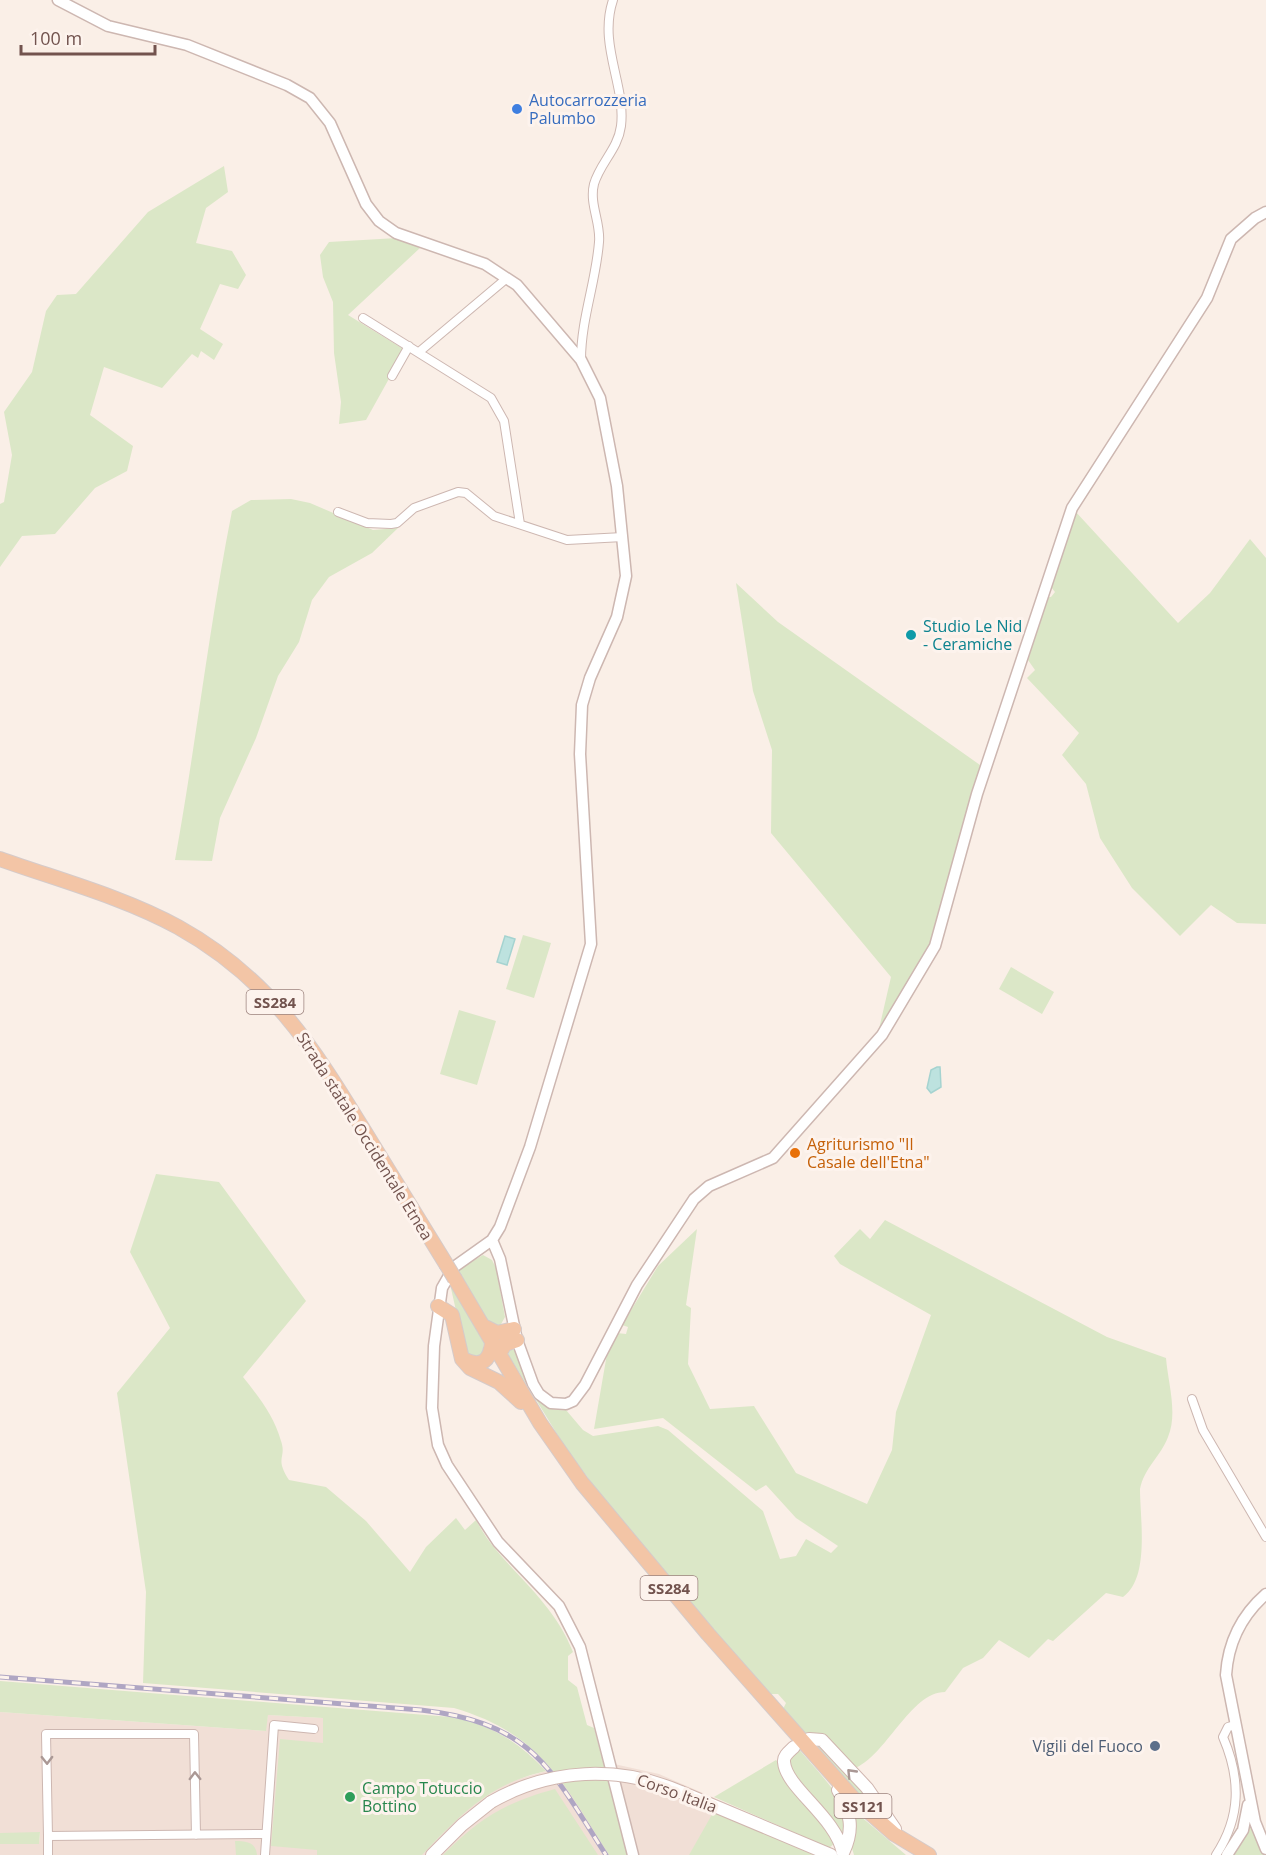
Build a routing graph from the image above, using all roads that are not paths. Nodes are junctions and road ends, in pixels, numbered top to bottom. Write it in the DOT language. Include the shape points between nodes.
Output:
graph roads {
  1 [pos="58,0"];
  2 [pos="613,0"];
  3 [pos="1266,213"];
  4 [pos="507,278"];
  5 [pos="363,318"];
  6 [pos="409,346"];
  7 [pos="419,352"];
  8 [pos="581,360"];
  9 [pos="392,376"];
  10 [pos="338,512"];
  11 [pos="520,524"];
  12 [pos="623,537"];
  13 [pos="0,859"];
  14 [pos="492,1240"];
  15 [pos="438,1306"];
  16 [pos="483,1326"];
  17 [pos="516,1334"];
  18 [pos="495,1348"];
  19 [pos="462,1359"];
  20 [pos="1192,1399"];
  21 [pos="540,1423"];
  22 [pos="1266,1537"];
  23 [pos="1266,1594"];
  24 [pos="1236,1725"];
  25 [pos="314,1729"];
  26 [pos="803,1744"];
  27 [pos="838,1790"];
  28 [pos="1249,1796"];
  29 [pos="48,1833"];
  30 [pos="266,1834"];
  31 [pos="196,1835"];
  32 [pos="1266,1849"];
  33 [pos="838,1854"];
  34 [pos="48,1855"];
  35 [pos="268,1855"];
  36 [pos="432,1855"];
  37 [pos="633,1855"];
  38 [pos="914,1855"];
  39 [pos="929,1855"];
  40 [pos="937,1855"];
  41 [pos="1216,1855"];
  42 [pos="1227,1855"];
  1 -- 4 [label="street" via="108,26 187,45 300,91 330,123 366,204 379,221 396,233 469,258"];
  2 -- 8 [label="street" via="608,32 621,127 592,190 600,240 582,329"];
  3 -- 17 [label="street" via="1238,232 1227,247 1207,298 1072,508 977,794 935,946 892,1021 780,1152 764,1164 709,1186 694,1199 637,1285 573,1401 557,1404 539,1394"];
  4 -- 7 [label="street"];
  4 -- 8 [label="street"];
  5 -- 6 [label="street"];
  6 -- 7 [label="street"];
  6 -- 9 [label="street"];
  7 -- 11 [label="street" via="483,392 502,414"];
  8 -- 12 [label="street" via="596,389 604,417"];
  10 -- 11 [label="street" via="367,523 397,523 414,508 458,492 466,493 494,516"];
  11 -- 12 [label="street" via="567,540"];
  12 -- 14 [label="street" via="624,591 582,705 580,754 591,944 530,1147"];
  13 -- 16 [label="main road, Strada statale Occidentale Etnea / SS284, bridge" via="152,914 198,939 260,987 315,1051"];
  14 -- 15 [label="street" via="454,1267 442,1288"];
  14 -- 17 [label="street" via="500,1259"];
  15 -- 19 [label="main road" via="452,1315"];
  15 -- 37 [label="street" via="432,1408 442,1456 498,1542 559,1606 580,1647"];
  16 -- 17 [label="main road" via="497,1333"];
  16 -- 18 [label="main road, SS284"];
  17 -- 18 [label="main road"];
  18 -- 19 [label="main road" via="483,1363 472,1364"];
  18 -- 21 [label="main road, SS284"];
  19 -- 21 [label="main road" via="470,1368 507,1388"];
  20 -- 22 [label="street" via="1209,1441"];
  21 -- 26 [label="main road, SS284" via="609,1518"];
  23 -- 24 [label="street" via="1245,1617 1229,1651 1227,1689"];
  24 -- 28 [label="street"];
  24 -- 41 [label="street" via="1228,1727 1223,1737 1233,1770 1236,1811"];
  25 -- 30 [label="street" via="274,1725"];
  26 -- 27 [label="main road, SS121"];
  26 -- 33 [label="main road" via="785,1757 784,1763 799,1789 836,1833"];
  26 -- 39 [label="main road, SS121" via="885,1827"];
  40 -- 26 [label="main road, one-way" via="896,1830 867,1788 822,1740"];
  27 -- 33 [label="main road" via="851,1825 850,1837"];
  27 -- 38 [label="main road, SS121"];
  28 -- 32 [label="street"];
  28 -- 42 [label="street" via="1243,1830"];
  29 -- 31 [label="street"];
  31 -- 29 [label="street, one-way" via="194,1734 46,1734"];
  29 -- 34 [label="street"];
  30 -- 31 [label="street"];
  30 -- 35 [label="street"];
  33 -- 36 [label="main road, Corso Italia, bridge" via="638,1777 592,1773 532,1783 491,1803"];
}
